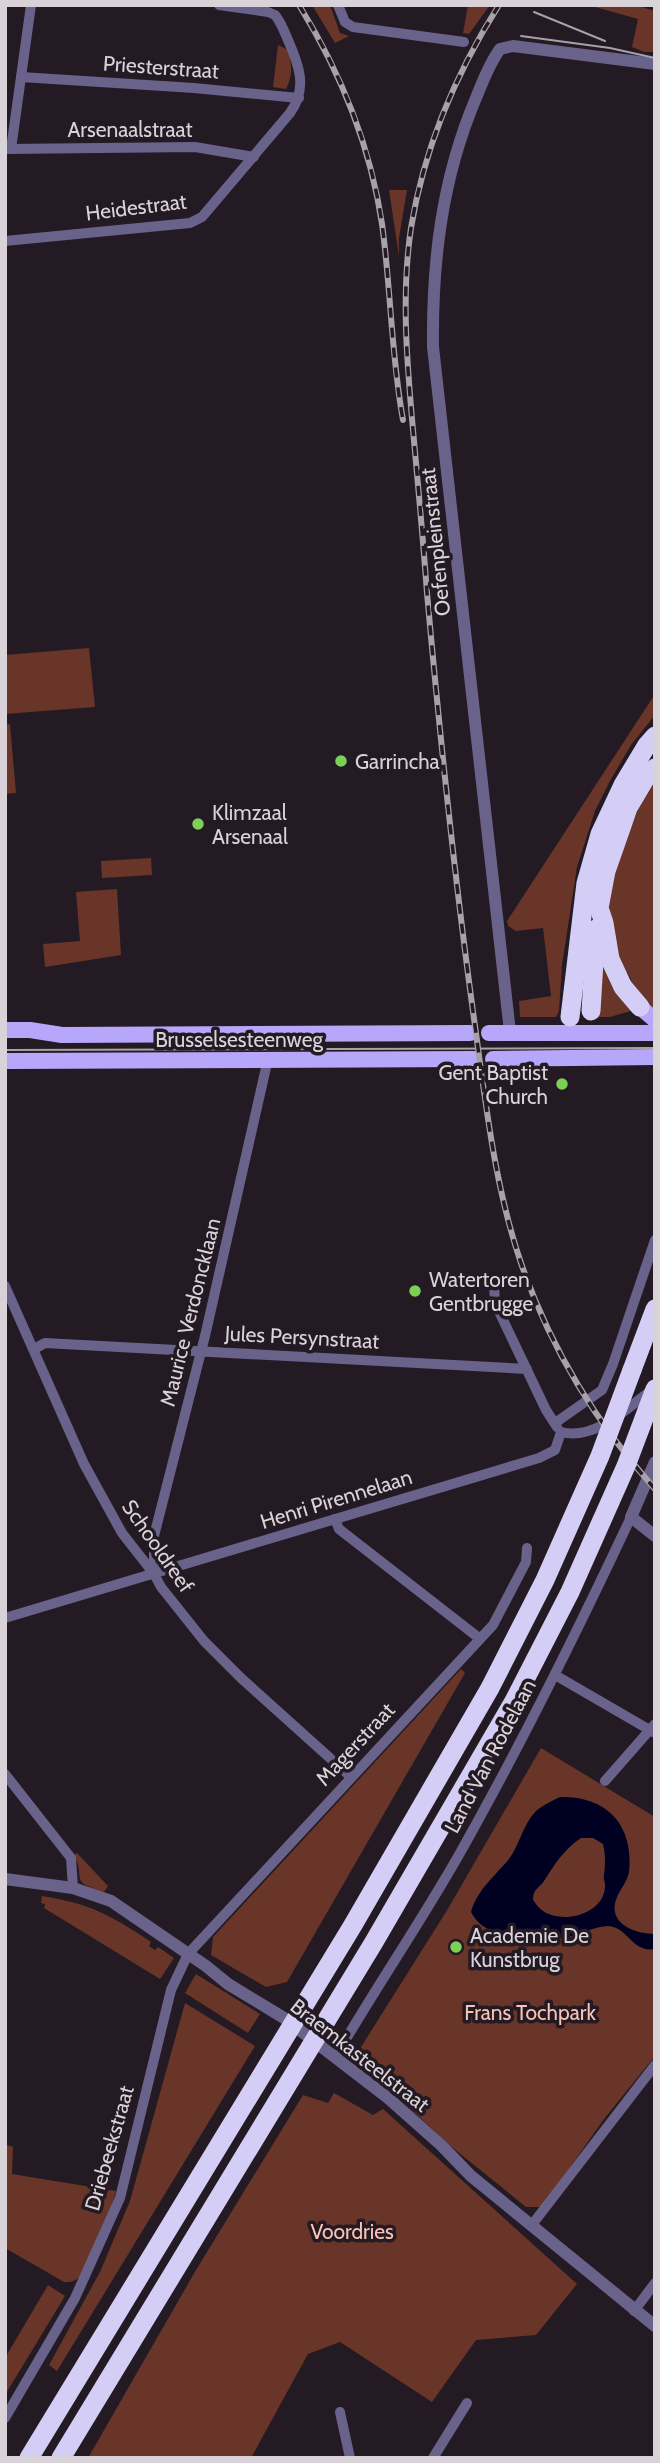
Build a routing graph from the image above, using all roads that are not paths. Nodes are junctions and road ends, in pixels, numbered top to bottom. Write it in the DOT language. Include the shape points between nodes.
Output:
graph roads {
  1 [pos="31,5"];
  2 [pos="219,5"];
  3 [pos="338,5"];
  4 [pos="464,42"];
  5 [pos="655,64"];
  6 [pos="21,77"];
  7 [pos="299,97"];
  8 [pos="8,149"];
  9 [pos="254,157"];
  10 [pos="5,241"];
  11 [pos="655,736"];
  12 [pos="655,768"];
  13 [pos="599,908"];
  14 [pos="591,1011"];
  15 [pos="647,1013"];
  16 [pos="570,1025"];
  17 [pos="5,1030"];
  18 [pos="510,1032"];
  19 [pos="470,1033"];
  20 [pos="489,1033"];
  21 [pos="655,1033"];
  22 [pos="590,1034"];
  23 [pos="655,1056"];
  24 [pos="587,1057"];
  25 [pos="268,1059"];
  26 [pos="474,1059"];
  27 [pos="493,1059"];
  28 [pos="5,1061"];
  29 [pos="655,1240"];
  30 [pos="494,1284"];
  31 [pos="5,1286"];
  32 [pos="655,1309"];
  33 [pos="34,1349"];
  34 [pos="202,1351"];
  35 [pos="527,1369"];
  36 [pos="655,1389"];
  37 [pos="558,1428"];
  38 [pos="655,1462"];
  39 [pos="631,1517"];
  40 [pos="335,1519"];
  41 [pos="655,1536"];
  42 [pos="527,1548"];
  43 [pos="154,1574"];
  44 [pos="5,1618"];
  45 [pos="479,1638"];
  46 [pos="555,1675"];
  47 [pos="653,1729"];
  48 [pos="5,1774"];
  49 [pos="351,1777"];
  50 [pos="605,1781"];
  51 [pos="5,1879"];
  52 [pos="73,1888"];
  53 [pos="188,1954"];
  54 [pos="336,2056"];
  55 [pos="655,2065"];
  56 [pos="531,2226"];
  57 [pos="655,2283"];
  58 [pos="634,2311"];
  59 [pos="655,2326"];
  60 [pos="467,2403"];
  61 [pos="340,2412"];
  62 [pos="5,2418"];
  63 [pos="29,2458"];
  64 [pos="61,2458"];
  65 [pos="350,2458"];
  66 [pos="433,2458"];
  1 -- 6 [label="street"];
  2 -- 7 [label="street" via="268,12 279,20 302,77"];
  3 -- 4 [label="street" via="345,22 353,27"];
  5 -- 18 [label="street, Oefenpleinstraat" via="513,46 500,49 468,116 440,215 433,347"];
  6 -- 7 [label="street, Priesterstraat"];
  6 -- 8 [label="street"];
  7 -- 9 [label="street, Heidestraat"];
  8 -- 9 [label="street, Arsenaalstraat" via="195,147"];
  9 -- 10 [label="street, Heidestraat" via="202,217 190,223"];
  11 -- 16 [label="highway" via="623,785 600,834 586,883"];
  12 -- 13 [label="highway" via="628,808 606,871"];
  13 -- 14 [label="highway"];
  13 -- 15 [label="highway" via="610,960"];
  14 -- 22 [label="main road"];
  16 -- 18 [label="main road"];
  16 -- 22 [label="main road"];
  16 -- 24 [label="main road" via="575,1049"];
  17 -- 19 [label="main road, Brusselsesteenweg" via="62,1035"];
  18 -- 20 [label="main road"];
  21 -- 22 [label="main road"];
  22 -- 24 [label="main road"];
  23 -- 24 [label="main road"];
  24 -- 27 [label="main road"];
  25 -- 26 [label="main road, Brusselsesteenweg"];
  25 -- 28 [label="main road, Brusselsesteenweg"];
  25 -- 34 [label="street, Maurice Verdoncklaan"];
  29 -- 37 [label="street, Henri Pirennelaan" via="602,1390"];
  30 -- 35 [label="street" via="495,1303"];
  31 -- 33 [label="street, Schooldreef"];
  32 -- 63 [label="highway, bridge" via="573,1519 489,1688 353,1925"];
  33 -- 34 [label="street, Jules Persynstraat" via="44,1343"];
  33 -- 43 [label="street, Schooldreef" via="84,1464 122,1533"];
  34 -- 35 [label="street, Jules Persynstraat"];
  34 -- 43 [label="street, Maurice Verdoncklaan" via="154,1536"];
  35 -- 37 [label="street"];
  36 -- 37 [label="street" via="586,1433 573,1435"];
  36 -- 64 [label="highway, bridge" via="570,1592 514,1701 367,1954"];
  37 -- 40 [label="street, Henri Pirennelaan" via="555,1450 548,1455"];
  38 -- 39 [label="street, Land Van Rodelaan"];
  39 -- 41 [label="street"];
  39 -- 46 [label="street, Land Van Rodelaan"];
  40 -- 43 [label="street, Henri Pirennelaan"];
  40 -- 45 [label="street" via="339,1529"];
  42 -- 45 [label="street, Magerstraat" via="526,1562 498,1618"];
  43 -- 44 [label="street, Henri Pirennelaan"];
  43 -- 49 [label="street, Schooldreef" via="204,1641"];
  45 -- 49 [label="street, Magerstraat"];
  46 -- 47 [label="street"];
  46 -- 54 [label="street, Land Van Rodelaan" via="459,1855"];
  47 -- 50 [label="street"];
  48 -- 52 [label="street" via="71,1858"];
  49 -- 53 [label="street, Magerstraat"];
  51 -- 52 [label="street, Braemkasteelstraat"];
  52 -- 53 [label="street, Braemkasteelstraat" via="111,1900"];
  53 -- 54 [label="street, Braemkasteelstraat"];
  53 -- 62 [label="street, Driebeekstraat" via="171,1990 120,2198 75,2298"];
  54 -- 56 [label="street, Braemkasteelstraat"];
  55 -- 56 [label="street"];
  56 -- 58 [label="street, Braemkasteelstraat"];
  57 -- 58 [label="street"];
  58 -- 59 [label="street, Braemkasteelstraat"];
  60 -- 66 [label="street"];
  61 -- 65 [label="street"];
}
